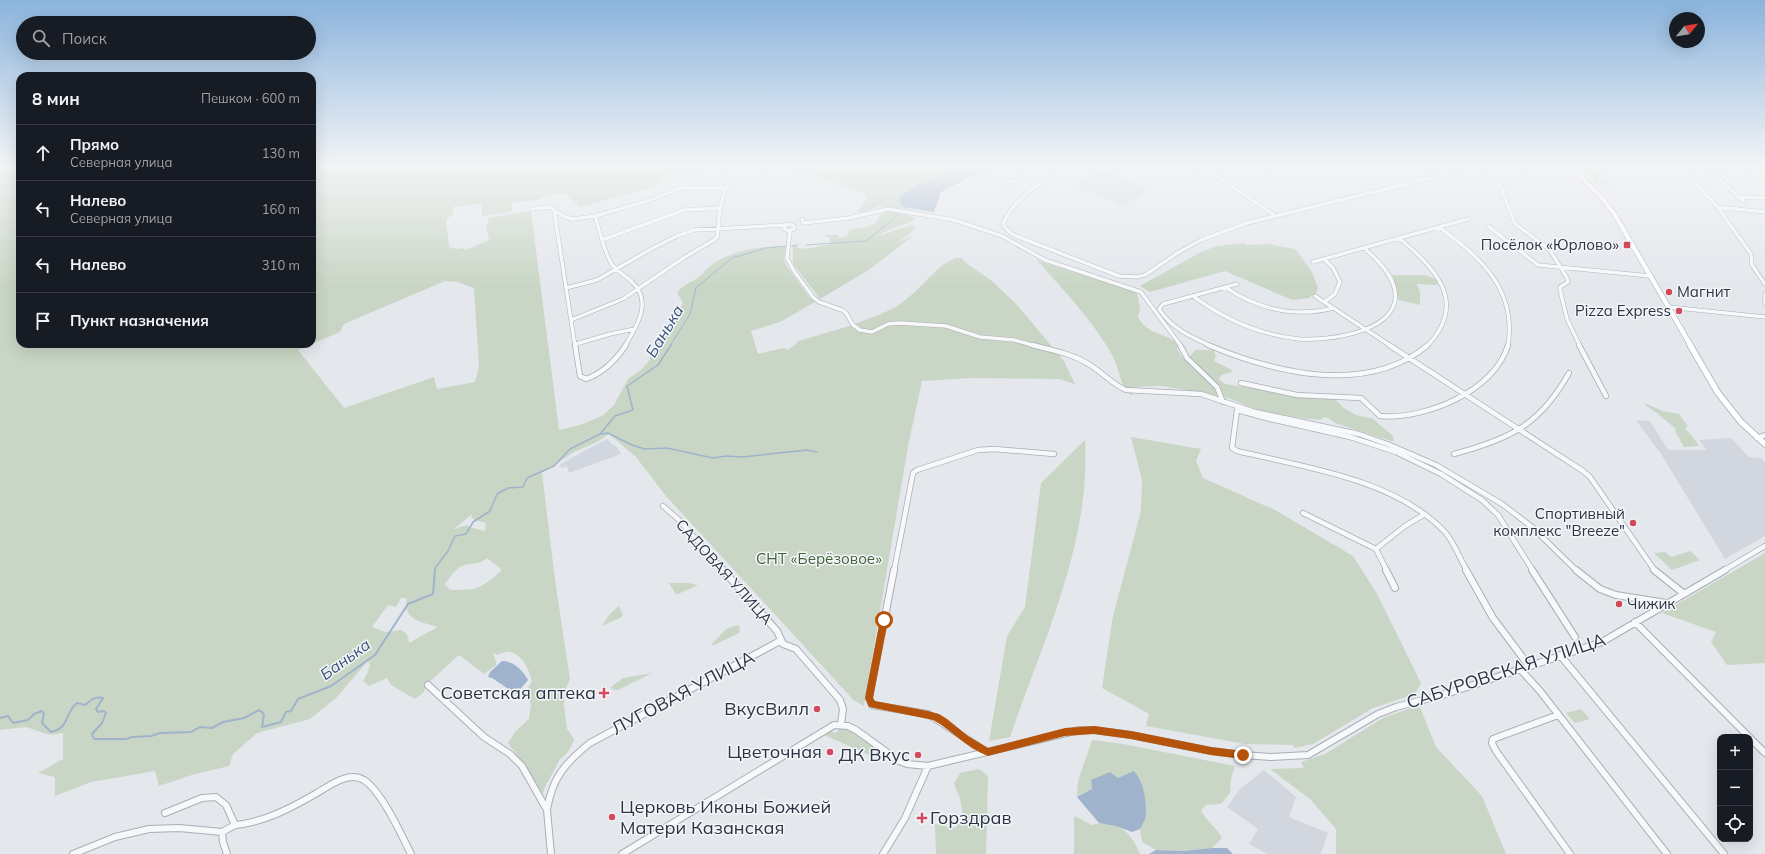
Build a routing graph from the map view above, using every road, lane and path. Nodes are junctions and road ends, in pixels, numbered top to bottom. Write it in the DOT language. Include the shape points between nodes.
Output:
graph roads {
  1 [pos="627,207"];
  2 [pos="1016,207"];
  3 [pos="1262,207"];
  4 [pos="1308,207"];
  5 [pos="1508,207"];
  6 [pos="1609,207"];
  7 [pos="1717,207"];
  8 [pos="720,208"];
  9 [pos="532,209"];
  10 [pos="554,210"];
  11 [pos="1765,212"];
  12 [pos="1274,215"];
  13 [pos="595,216"];
  14 [pos="802,219"];
  15 [pos="1468,219"];
  16 [pos="786,225"];
  17 [pos="1488,226"];
  18 [pos="1439,227"];
  19 [pos="717,228"];
  20 [pos="790,231"];
  21 [pos="1399,238"];
  22 [pos="602,240"];
  23 [pos="1364,248"];
  24 [pos="1324,259"];
  25 [pos="1313,262"];
  26 [pos="1561,268"];
  27 [pos="617,269"];
  28 [pos="1650,276"];
  29 [pos="1764,282"];
  30 [pos="1237,284"];
  31 [pos="1225,287"];
  32 [pos="566,288"];
  33 [pos="638,288"];
  34 [pos="1765,294"];
  35 [pos="1193,296"];
  36 [pos="1315,296"];
  37 [pos="1324,302"];
  38 [pos="1765,304"];
  39 [pos="1668,307"];
  40 [pos="1334,308"];
  41 [pos="1765,316"];
  42 [pos="571,320"];
  43 [pos="635,329"];
  44 [pos="1367,330"];
  45 [pos="576,344"];
  46 [pos="1410,358"];
  47 [pos="1570,372"];
  48 [pos="1241,383"];
  49 [pos="1466,394"];
  50 [pos="1606,396"];
  51 [pos="1223,402"];
  52 [pos="1519,430"];
  53 [pos="1765,435"];
  54 [pos="1757,438"];
  55 [pos="1765,444"];
  56 [pos="1054,454"];
  57 [pos="1454,454"];
  58 [pos="663,506"];
  59 [pos="1303,513"];
  60 [pos="1426,514"];
  61 [pos="1765,546"];
  62 [pos="1376,549"];
  63 [pos="1395,588"];
  64 [pos="1683,593"];
  65 [pos="1666,603"];
  66 [pos="1635,622"];
  67 [pos="1575,637"];
  68 [pos="780,641"];
  69 [pos="1560,655"];
  70 [pos="1529,666"];
  71 [pos="1520,669"];
  72 [pos="428,685"];
  73 [pos="1558,715"];
  74 [pos="841,724"];
  75 [pos="1747,734"];
  76 [pos="1753,740"];
  77 [pos="988,752"];
  78 [pos="1765,753"];
  79 [pos="928,766"];
  80 [pos="547,810"];
  81 [pos="165,813"];
  82 [pos="235,825"];
  83 [pos="222,832"];
  84 [pos="73,854"];
  85 [pos="227,854"];
  86 [pos="411,854"];
  87 [pos="551,854"];
  88 [pos="622,854"];
  89 [pos="883,854"];
  90 [pos="1570,854"];
  91 [pos="1668,854"];
  92 [pos="1724,854"];
  1 -- 13 [label="street"];
  2 -- 12 [label="street" via="1003,224 1007,231 1127,278 1145,275 1178,252 1224,230"];
  3 -- 12 [label="street"];
  4 -- 12 [label="street"];
  5 -- 26 [label="street" via="1515,224 1550,250"];
  6 -- 28 [label="main road"];
  7 -- 11 [label="street"];
  7 -- 29 [label="street" via="1751,254 1752,265"];
  8 -- 19 [label="street"];
  8 -- 22 [label="street" via="684,210"];
  9 -- 10 [label="street"];
  10 -- 13 [label="street" via="574,219"];
  10 -- 32 [label="street"];
  13 -- 22 [label="street"];
  14 -- 51 [label="street" via="803,223 849,218 888,209 954,220 1002,236 1045,260 1134,288 1141,292 1178,340 1187,358 1218,387"];
  15 -- 18 [label="street"];
  16 -- 19 [label="street"];
  16 -- 20 [label="street" via="784,229"];
  16 -- 20 [label="street" via="795,226"];
  17 -- 26 [label="street" via="1536,264"];
  18 -- 21 [label="street"];
  18 -- 49 [label="street" via="1471,253 1494,280 1503,294 1510,323 1510,338 1503,359 1483,383"];
  19 -- 27 [label="street" via="684,233"];
  19 -- 33 [label="street" via="714,240"];
  20 -- 51 [label="street" via="787,258 794,271 814,297 820,302 842,310 860,330 872,332 888,324 899,323 946,326 980,337 1014,340 1066,353 1090,365 1126,390 1186,392"];
  21 -- 23 [label="street"];
  21 -- 46 [label="street" via="1435,273 1446,301 1447,312 1439,334"];
  22 -- 27 [label="street"];
  23 -- 24 [label="street"];
  23 -- 44 [label="street" via="1382,265 1394,293 1394,303 1386,317"];
  24 -- 25 [label="street"];
  24 -- 37 [label="street" via="1333,268 1340,282 1335,294"];
  26 -- 28 [label="street"];
  26 -- 50 [label="street" via="1568,280 1560,287 1565,313"];
  27 -- 32 [label="street" via="597,280"];
  27 -- 33 [label="street"];
  28 -- 39 [label="main road"];
  30 -- 31 [label="street"];
  31 -- 35 [label="street"];
  31 -- 40 [label="street" via="1248,302 1277,310 1308,313"];
  32 -- 42 [label="street"];
  33 -- 42 [label="street" via="611,304"];
  33 -- 43 [label="street" via="643,313"];
  34 -- 38 [label="street"];
  35 -- 44 [label="street" via="1236,323 1282,336 1330,340"];
  35 -- 46 [label="street" via="1163,304 1159,308 1178,329 1238,357 1303,372 1327,374 1382,369"];
  36 -- 37 [label="street"];
  37 -- 40 [label="street"];
  39 -- 41 [label="street"];
  39 -- 54 [label="main road" via="1718,393"];
  40 -- 44 [label="street"];
  42 -- 45 [label="street"];
  43 -- 45 [label="street"];
  43 -- 45 [label="street" via="613,361 599,374 586,379 580,376"];
  44 -- 46 [label="street"];
  46 -- 49 [label="street"];
  47 -- 52 [label="street" via="1555,398"];
  48 -- 49 [label="street" via="1297,395 1361,398 1381,416 1425,410"];
  49 -- 52 [label="street"];
  51 -- 65 [label="street" via="1270,416 1359,434 1436,465 1518,516 1580,574 1600,589 1616,595"];
  52 -- 57 [label="street" via="1506,438"];
  52 -- 64 [label="street" via="1583,470 1656,572"];
  53 -- 54 [label="street"];
  54 -- 55 [label="main road"];
  56 -- 77 [label="street" via="978,450 913,473 869,698 872,705 936,717 965,739"];
  58 -- 68 [label="street, САДОВАЯ УЛИЦА" via="678,519 777,632"];
  59 -- 62 [label="street"];
  60 -- 62 [label="street" via="1405,526"];
  60 -- 67 [label="street" via="1415,506 1359,481 1236,451 1232,448 1236,410 1363,440 1396,452 1486,503 1498,515"];
  60 -- 70 [label="street" via="1445,532 1493,618"];
  61 -- 64 [label="street, САБУРОВСКАЯ УЛИЦА"];
  62 -- 63 [label="street"];
  64 -- 65 [label="street, САБУРОВСКАЯ УЛИЦА"];
  65 -- 66 [label="street, САБУРОВСКАЯ УЛИЦА"];
  66 -- 69 [label="street, САБУРОВСКАЯ УЛИЦА" via="1602,642"];
  66 -- 75 [label="street"];
  68 -- 74 [label="street" via="786,647 796,649 840,700 843,709"];
  68 -- 80 [label="street, ЛУГОВАЯ УЛИЦА" via="586,746 562,768 552,783"];
  69 -- 70 [label="street, САБУРОВСКАЯ УЛИЦА"];
  69 -- 92 [label="street"];
  70 -- 71 [label="street, САБУРОВСКАЯ УЛИЦА"];
  71 -- 73 [label="street"];
  71 -- 77 [label="street, САБУРОВСКАЯ УЛИЦА" via="1378,714 1308,755 1271,758 1230,754 1094,730 1065,732"];
  72 -- 80 [label="street" via="484,737 510,754 522,766"];
  73 -- 90 [label="street" via="1492,739 1492,744"];
  73 -- 91 [label="street"];
  74 -- 79 [label="street" via="856,730 899,761"];
  74 -- 88 [label="street" via="828,728"];
  76 -- 78 [label="street"];
  77 -- 79 [label="street"];
  79 -- 89 [label="street" via="905,818"];
  80 -- 87 [label="street"];
  81 -- 82 [label="street" via="205,797 216,797 223,801"];
  82 -- 83 [label="street"];
  82 -- 86 [label="street" via="246,825 284,810 340,780 358,777 366,781 379,796"];
  83 -- 84 [label="street" via="179,828 149,829 115,838"];
  83 -- 85 [label="street"];
}
